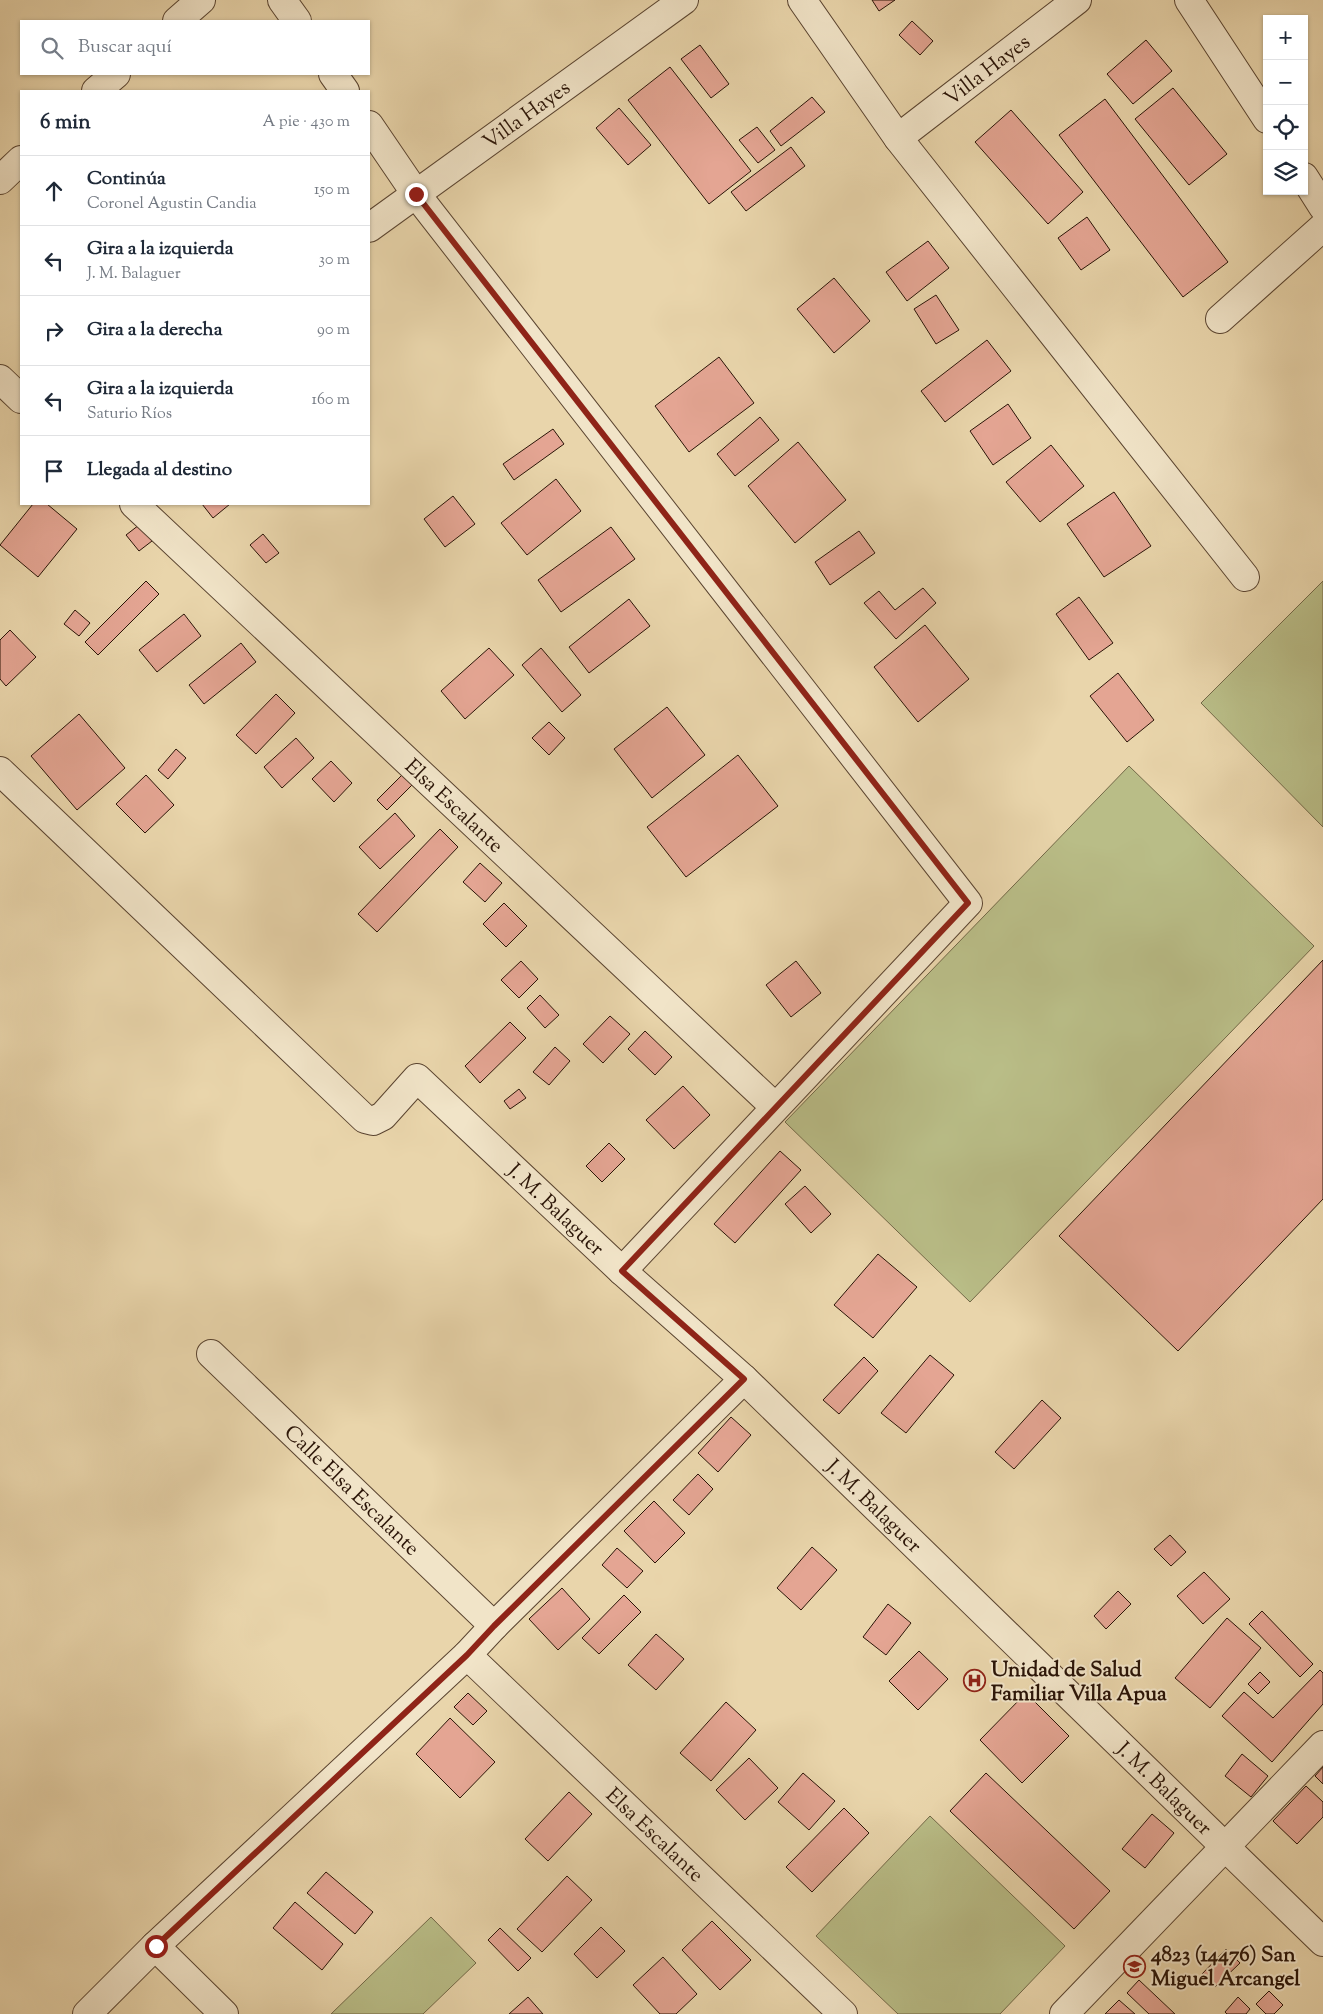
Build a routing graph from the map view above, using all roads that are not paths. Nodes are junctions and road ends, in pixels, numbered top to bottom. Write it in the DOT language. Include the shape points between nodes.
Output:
graph roads {
  1 [pos="201,0"];
  2 [pos="282,0"];
  3 [pos="684,0"];
  4 [pos="802,0"];
  5 [pos="1077,0"];
  6 [pos="1189,0"];
  7 [pos="178,20"];
  8 [pos="296,20"];
  9 [pos="115,75"];
  10 [pos="334,75"];
  11 [pos="97,90"];
  12 [pos="344,90"];
  13 [pos="1263,113"];
  14 [pos="370,126"];
  15 [pos="898,138"];
  16 [pos="20,161"];
  17 [pos="0,180"];
  18 [pos="1308,183"];
  19 [pos="416,194"];
  20 [pos="1323,207"];
  21 [pos="370,227"];
  22 [pos="1323,227"];
  23 [pos="1220,319"];
  24 [pos="0,379"];
  25 [pos="20,398"];
  26 [pos="135,505"];
  27 [pos="1245,577"];
  28 [pos="0,771"];
  29 [pos="775,1108"];
  30 [pos="622,1271"];
  31 [pos="211,1354"];
  32 [pos="744,1379"];
  33 [pos="494,1626"];
  34 [pos="467,1655"];
  35 [pos="1323,1745"];
  36 [pos="1224,1848"];
  37 [pos="1323,1942"];
  38 [pos="156,1946"];
  39 [pos="87,2014"];
  40 [pos="224,2014"];
  41 [pos="843,2014"];
  42 [pos="1064,2014"];
  1 -- 7 [label="street"];
  2 -- 8 [label="street"];
  3 -- 19 [label="street, Villa Hayes"];
  4 -- 15 [label="street"];
  5 -- 15 [label="street, Villa Hayes"];
  6 -- 13 [label="street"];
  9 -- 11 [label="street"];
  10 -- 12 [label="street"];
  14 -- 19 [label="street"];
  15 -- 27 [label="street"];
  16 -- 17 [label="street"];
  18 -- 20 [label="street"];
  19 -- 21 [label="street, Villa Hayes"];
  19 -- 29 [label="street" via="968,903"];
  22 -- 23 [label="street"];
  24 -- 25 [label="street"];
  26 -- 29 [label="street, Elsa Escalante"];
  28 -- 30 [label="street, J. M. Balaguer" via="365,1119 373,1121 383,1116 417,1078"];
  29 -- 30 [label="street"];
  30 -- 32 [label="street, J. M. Balaguer"];
  31 -- 33 [label="street, Calle Elsa Escalante"];
  32 -- 33 [label="street"];
  32 -- 36 [label="street, J. M. Balaguer"];
  33 -- 34 [label="street"];
  34 -- 38 [label="street"];
  34 -- 41 [label="street, Elsa Escalante"];
  35 -- 36 [label="street"];
  36 -- 37 [label="street, J. M. Balaguer"];
  36 -- 42 [label="street"];
  38 -- 39 [label="street"];
  38 -- 40 [label="street"];
}
